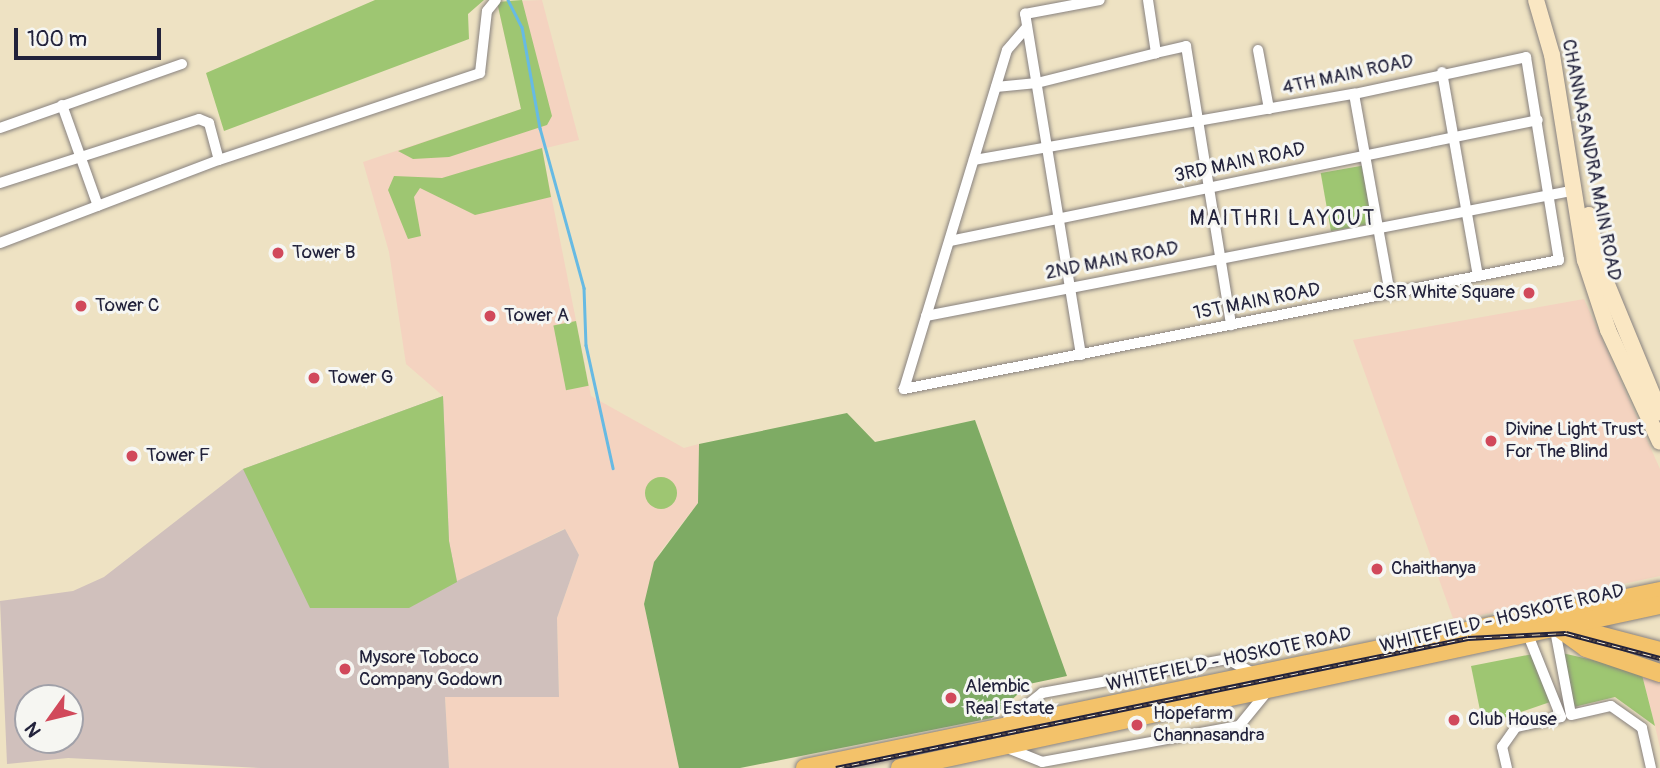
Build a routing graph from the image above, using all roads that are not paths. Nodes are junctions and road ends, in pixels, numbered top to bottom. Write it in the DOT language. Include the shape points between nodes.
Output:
graph roads {
  1 [pos="496,0"];
  2 [pos="1100,0"];
  3 [pos="1147,0"];
  4 [pos="1536,0"];
  5 [pos="1547,0"];
  6 [pos="1026,28"];
  7 [pos="1258,50"];
  8 [pos="1156,53"];
  9 [pos="182,64"];
  10 [pos="1442,72"];
  11 [pos="1561,74"];
  12 [pos="1037,83"];
  13 [pos="996,87"];
  14 [pos="1354,94"];
  15 [pos="62,105"];
  16 [pos="1269,109"];
  17 [pos="1538,120"];
  18 [pos="1200,121"];
  19 [pos="0,128"];
  20 [pos="1454,137"];
  21 [pos="1047,147"];
  22 [pos="1365,155"];
  23 [pos="80,158"];
  24 [pos="219,160"];
  25 [pos="974,160"];
  26 [pos="0,183"];
  27 [pos="1211,187"];
  28 [pos="1576,190"];
  29 [pos="1554,194"];
  30 [pos="98,206"];
  31 [pos="1467,211"];
  32 [pos="1059,218"];
  33 [pos="1378,228"];
  34 [pos="950,241"];
  35 [pos="0,243"];
  36 [pos="1222,258"];
  37 [pos="1559,260"];
  38 [pos="1591,260"];
  39 [pos="1478,276"];
  40 [pos="1070,287"];
  41 [pos="1390,294"];
  42 [pos="926,316"];
  43 [pos="1231,325"];
  44 [pos="1081,355"];
  45 [pos="1660,413"];
  46 [pos="1660,442"];
  47 [pos="1660,591"];
  48 [pos="1660,605"];
  49 [pos="1561,629"];
  50 [pos="1528,635"];
  51 [pos="1660,651"];
  52 [pos="1557,657"];
  53 [pos="1543,660"];
  54 [pos="1660,673"];
  55 [pos="1259,676"];
  56 [pos="1266,693"];
  57 [pos="1566,716"];
  58 [pos="999,728"];
  59 [pos="1004,746"];
  60 [pos="806,768"];
  61 [pos="900,768"];
  62 [pos="1507,768"];
  63 [pos="1651,768"];
  1 -- 24 [label="street" via="487,10 480,73"];
  2 -- 6 [label="street" via="1025,14"];
  3 -- 8 [label="street"];
  4 -- 11 [label="main road, CHANNASANDRA MAIN ROAD"];
  5 -- 11 [label="main road, CHANNASANDRA MAIN ROAD"];
  6 -- 12 [label="street"];
  6 -- 13 [label="street" via="1007,50"];
  7 -- 16 [label="street"];
  8 -- 12 [label="street"];
  8 -- 18 [label="street" via="1186,46"];
  9 -- 15 [label="street"];
  10 -- 14 [label="street, 4TH MAIN ROAD"];
  10 -- 17 [label="street, 4TH MAIN ROAD" via="1526,57"];
  10 -- 20 [label="street"];
  11 -- 28 [label="main road, CHANNASANDRA MAIN ROAD"];
  11 -- 38 [label="main road, CHANNASANDRA MAIN ROAD"];
  12 -- 13 [label="street"];
  12 -- 21 [label="street"];
  13 -- 25 [label="street"];
  14 -- 16 [label="street, 4TH MAIN ROAD"];
  14 -- 22 [label="street"];
  15 -- 19 [label="street"];
  15 -- 23 [label="street"];
  16 -- 18 [label="street, 4TH MAIN ROAD"];
  17 -- 20 [label="street, 3RD MAIN ROAD"];
  17 -- 29 [label="street, 4TH MAIN ROAD"];
  18 -- 21 [label="street, 4TH MAIN ROAD"];
  18 -- 27 [label="street"];
  20 -- 22 [label="street, 3RD MAIN ROAD"];
  20 -- 31 [label="street"];
  21 -- 25 [label="street, 4TH MAIN ROAD"];
  21 -- 32 [label="street"];
  22 -- 27 [label="street, 3RD MAIN ROAD"];
  22 -- 33 [label="street"];
  23 -- 24 [label="street" via="199,119 209,123"];
  23 -- 26 [label="street"];
  23 -- 30 [label="street"];
  24 -- 30 [label="street"];
  25 -- 34 [label="street"];
  27 -- 32 [label="street, 3RD MAIN ROAD"];
  27 -- 36 [label="street"];
  28 -- 29 [label="street, 2ND MAIN ROAD"];
  28 -- 38 [label="main road, CHANNASANDRA MAIN ROAD"];
  29 -- 31 [label="street, 2ND MAIN ROAD"];
  29 -- 37 [label="street, 4TH MAIN ROAD"];
  30 -- 35 [label="street"];
  31 -- 33 [label="street, 2ND MAIN ROAD"];
  31 -- 39 [label="street"];
  32 -- 34 [label="street, 3RD MAIN ROAD"];
  32 -- 40 [label="street"];
  33 -- 36 [label="street, 2ND MAIN ROAD"];
  33 -- 41 [label="street"];
  34 -- 42 [label="street"];
  36 -- 40 [label="street, 2ND MAIN ROAD"];
  36 -- 43 [label="street"];
  37 -- 39 [label="street, 1ST MAIN ROAD"];
  38 -- 45 [label="main road, CHANNASANDRA MAIN ROAD"];
  38 -- 46 [label="main road, CHANNASANDRA MAIN ROAD" via="1612,340"];
  39 -- 41 [label="street, 1ST MAIN ROAD"];
  40 -- 42 [label="street, 2ND MAIN ROAD"];
  40 -- 44 [label="street"];
  41 -- 43 [label="street, 1ST MAIN ROAD"];
  42 -- 44 [label="street, 1ST MAIN ROAD" via="904,389"];
  43 -- 44 [label="street, 1ST MAIN ROAD"];
  47 -- 55 [label="main road, WHITEFIELD - HOSKOTE ROAD"];
  48 -- 49 [label="main road, WHITEFIELD - HOSKOTE ROAD"];
  49 -- 50 [label="main road, WHITEFIELD - HOSKOTE ROAD"];
  49 -- 51 [label="main road"];
  49 -- 52 [label="street"];
  49 -- 54 [label="main road" via="1586,648"];
  50 -- 53 [label="street"];
  50 -- 56 [label="main road, WHITEFIELD - HOSKOTE ROAD"];
  52 -- 53 [label="street"];
  52 -- 57 [label="street"];
  53 -- 57 [label="street"];
  55 -- 58 [label="main road, WHITEFIELD - HOSKOTE ROAD"];
  55 -- 58 [label="street" via="1227,659 1042,693"];
  56 -- 59 [label="main road, WHITEFIELD - HOSKOTE ROAD"];
  56 -- 59 [label="street" via="1239,726 1042,762"];
  57 -- 62 [label="street" via="1516,727 1502,747"];
  57 -- 63 [label="street" via="1611,706 1642,728"];
  58 -- 60 [label="main road, WHITEFIELD - HOSKOTE ROAD"];
  59 -- 61 [label="main road, WHITEFIELD - HOSKOTE ROAD"];
}
